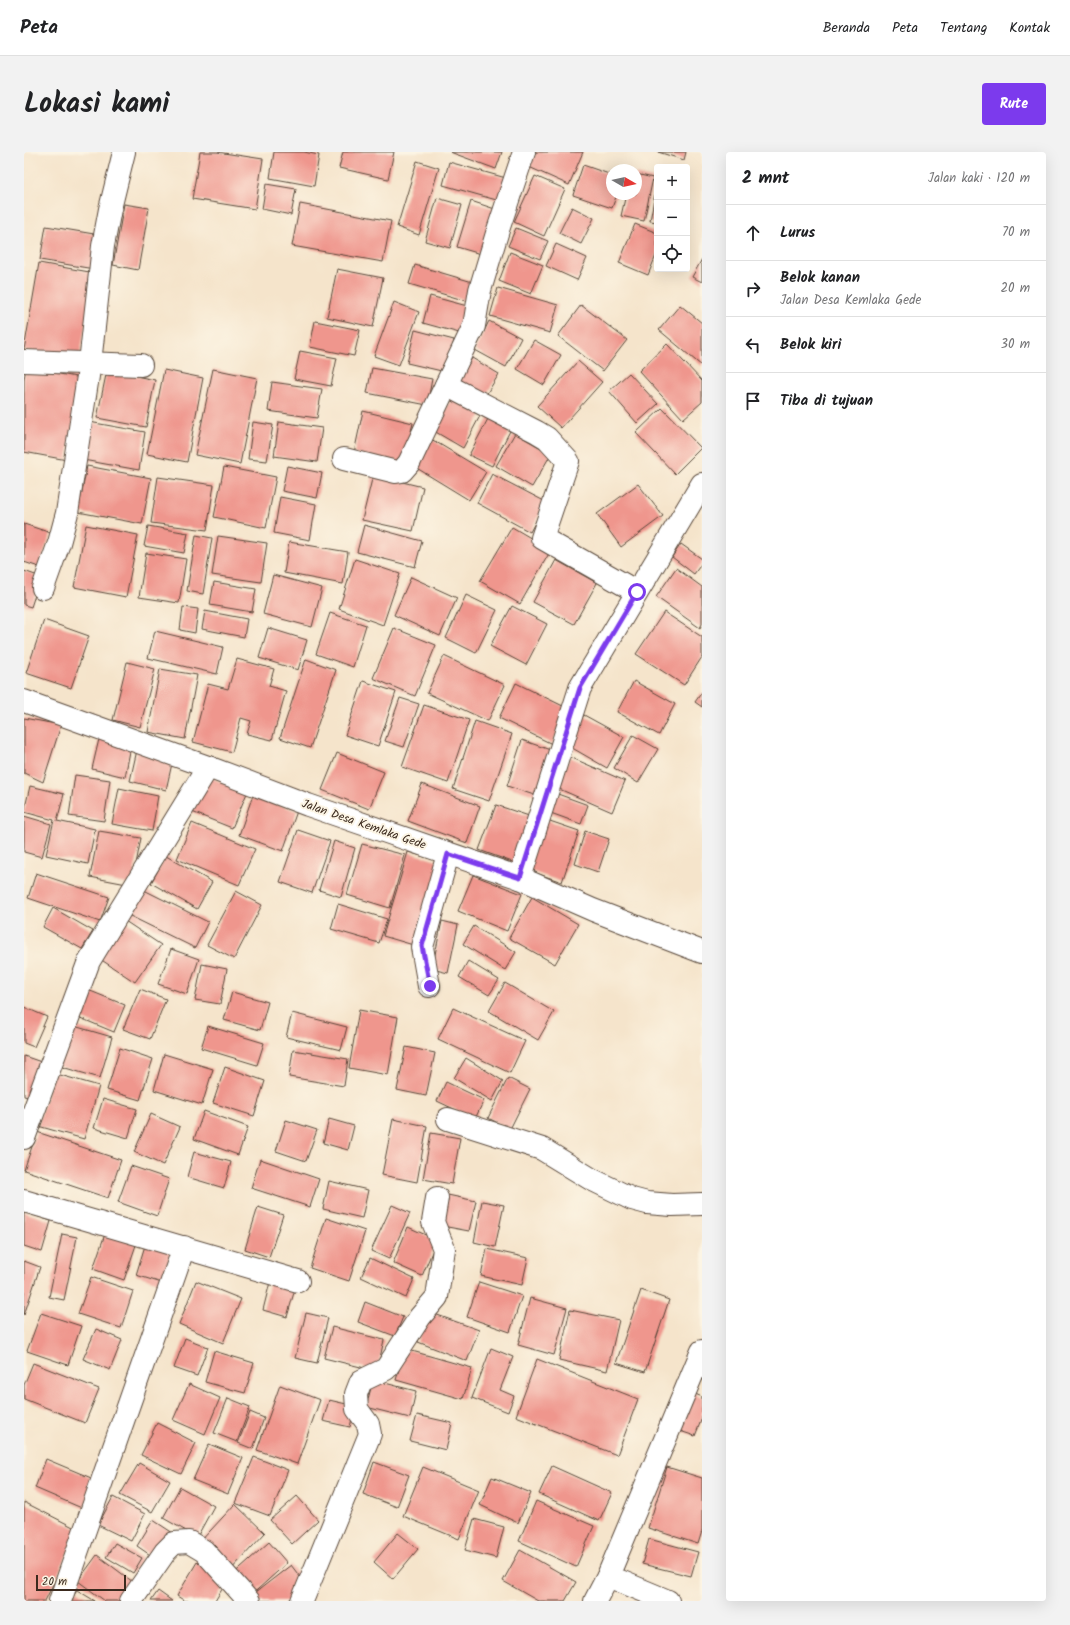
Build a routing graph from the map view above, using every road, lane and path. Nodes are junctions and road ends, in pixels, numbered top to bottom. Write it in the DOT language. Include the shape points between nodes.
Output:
graph roads {
  1 [pos="124,152"];
  2 [pos="524,152"];
  3 [pos="24,361"];
  4 [pos="90,363"];
  5 [pos="141,365"];
  6 [pos="446,385"];
  7 [pos="344,459"];
  8 [pos="702,484"];
  9 [pos="43,588"];
  10 [pos="637,592"];
  11 [pos="24,701"];
  12 [pos="208,767"];
  13 [pos="448,854"];
  14 [pos="520,878"];
  15 [pos="702,950"];
  16 [pos="430,986"];
  17 [pos="448,1119"];
  18 [pos="24,1138"];
  19 [pos="437,1198"];
  20 [pos="24,1200"];
  21 [pos="702,1204"];
  22 [pos="184,1247"];
  23 [pos="298,1281"];
  24 [pos="702,1352"];
  25 [pos="608,1576"];
  26 [pos="60,1601"];
  27 [pos="130,1601"];
  28 [pos="249,1601"];
  29 [pos="302,1601"];
  30 [pos="595,1601"];
  31 [pos="668,1601"];
  1 -- 4 [label="street" via="103,246"];
  2 -- 6 [label="street" via="480,290 474,326"];
  3 -- 4 [label="street"];
  4 -- 5 [label="street"];
  4 -- 9 [label="street" via="67,513"];
  6 -- 7 [label="street" via="409,463 402,471 388,471"];
  6 -- 10 [label="street" via="547,438 568,461 542,538"];
  8 -- 10 [label="street"];
  10 -- 14 [label="street" via="580,688"];
  11 -- 12 [label="street, Jalan Desa Kemlaka Gede"];
  12 -- 13 [label="street, Jalan Desa Kemlaka Gede"];
  12 -- 18 [label="street" via="89,961"];
  13 -- 14 [label="street, Jalan Desa Kemlaka Gede"];
  13 -- 16 [label="street" via="422,946"];
  14 -- 15 [label="street, Jalan Desa Kemlaka Gede" via="593,910"];
  17 -- 21 [label="street" via="542,1149 591,1179 632,1199 647,1204"];
  19 -- 29 [label="street" via="432,1222 444,1249 437,1296 386,1369 361,1381 356,1394 357,1409 368,1424 370,1434"];
  20 -- 22 [label="street"];
  22 -- 23 [label="street"];
  22 -- 26 [label="street"];
  24 -- 25 [label="street"];
  25 -- 30 [label="street"];
  25 -- 31 [label="street"];
  27 -- 28 [label="street" via="165,1552 174,1543 189,1542 204,1551"];
}
